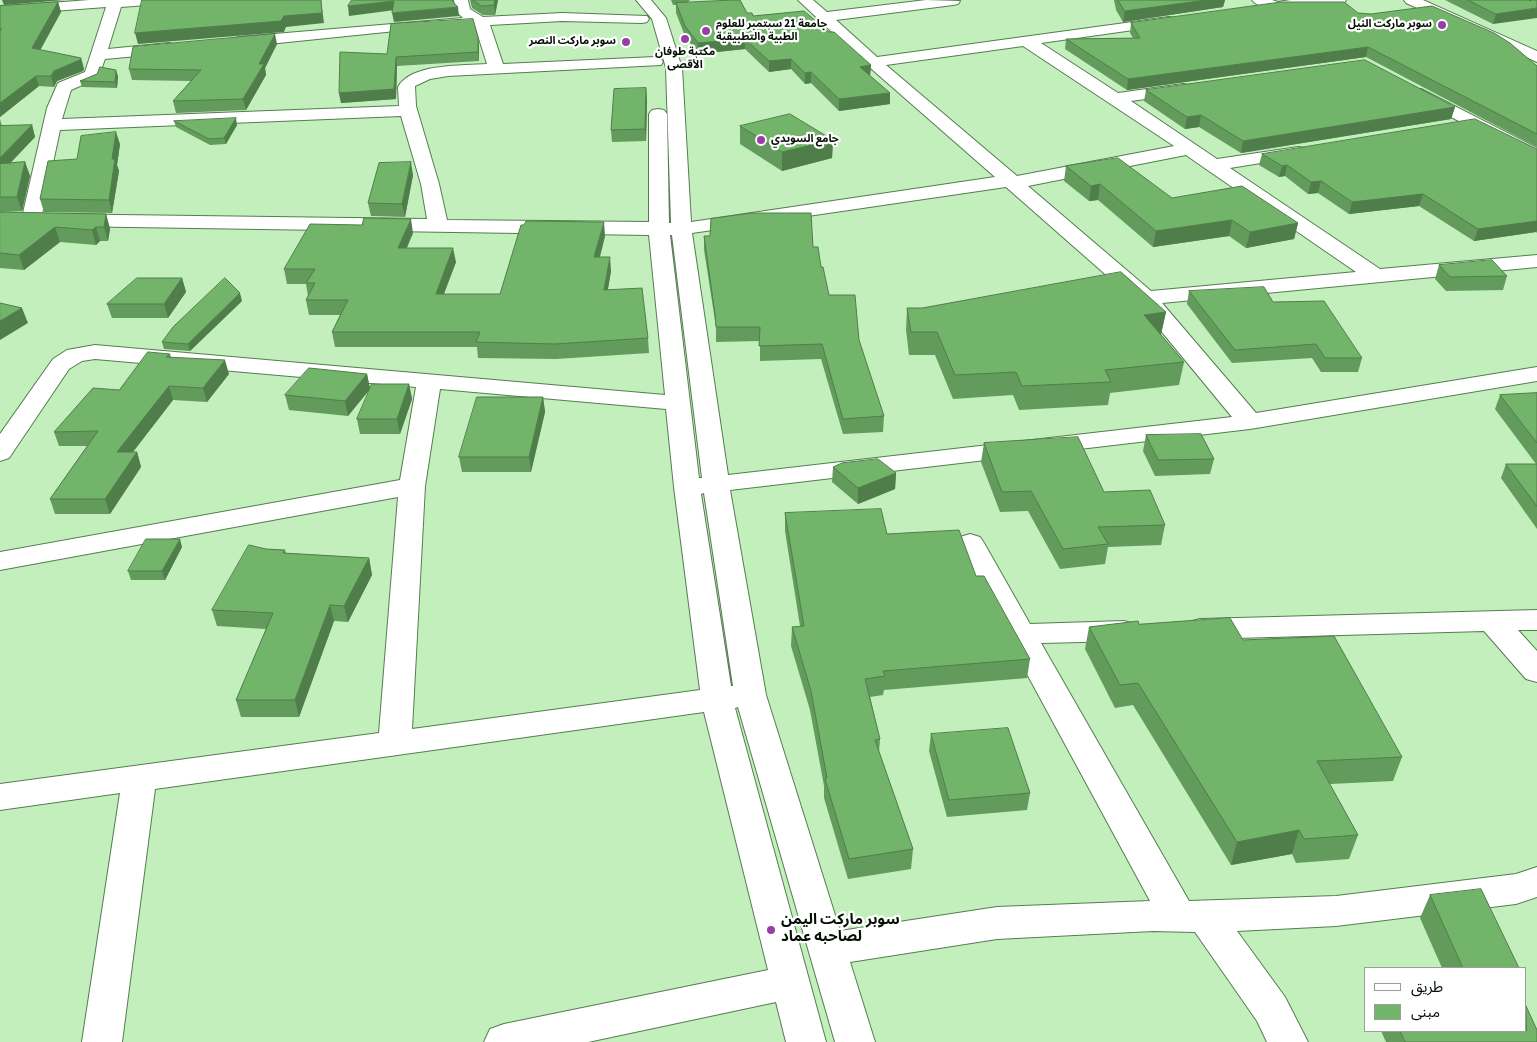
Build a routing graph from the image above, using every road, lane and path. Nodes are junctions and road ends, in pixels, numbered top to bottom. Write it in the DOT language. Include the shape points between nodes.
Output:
graph roads {
  1 [pos="160,0"];
  2 [pos="460,0"];
  3 [pos="806,0"];
  4 [pos="955,0"];
  5 [pos="1259,0"];
  6 [pos="1338,0"];
  7 [pos="1411,0"];
  8 [pos="1433,0"];
  9 [pos="113,3"];
  10 [pos="637,6"];
  11 [pos="1274,6"];
  12 [pos="1245,10"];
  13 [pos="0,11"];
  14 [pos="824,17"];
  15 [pos="1186,19"];
  16 [pos="481,22"];
  17 [pos="1489,25"];
  18 [pos="1471,27"];
  19 [pos="1028,42"];
  20 [pos="227,43"];
  21 [pos="187,46"];
  22 [pos="1537,47"];
  23 [pos="98,55"];
  24 [pos="1537,57"];
  25 [pos="655,62"];
  26 [pos="873,62"];
  27 [pos="497,69"];
  28 [pos="1201,86"];
  29 [pos="1408,86"];
  30 [pos="1114,98"];
  31 [pos="409,111"];
  32 [pos="1475,122"];
  33 [pos="52,125"];
  34 [pos="1446,127"];
  35 [pos="1189,149"];
  36 [pos="1310,150"];
  37 [pos="1537,155"];
  38 [pos="1213,166"];
  39 [pos="1011,182"];
  40 [pos="0,219"];
  41 [pos="31,220"];
  42 [pos="438,226"];
  43 [pos="670,229"];
  44 [pos="1537,261"];
  45 [pos="1376,276"];
  46 [pos="1146,298"];
  47 [pos="1537,374"];
  48 [pos="428,381"];
  49 [pos="678,403"];
  50 [pos="1250,422"];
  51 [pos="0,453"];
  52 [pos="716,484"];
  53 [pos="412,486"];
  54 [pos="688,486"];
  55 [pos="970,543"];
  56 [pos="0,561"];
  57 [pos="1537,620"];
  58 [pos="1493,622"];
  59 [pos="1178,630"];
  60 [pos="1148,631"];
  61 [pos="1021,634"];
  62 [pos="1537,671"];
  63 [pos="750,696"];
  64 [pos="717,700"];
  65 [pos="395,743"];
  66 [pos="139,778"];
  67 [pos="0,797"];
  68 [pos="1537,882"];
  69 [pos="1192,916"];
  70 [pos="828,948"];
  71 [pos="790,982"];
  72 [pos="102,1042"];
  73 [pos="504,1042"];
  74 [pos="806,1042"];
  75 [pos="855,1042"];
  76 [pos="1288,1042"];
  1 -- 9 [label="street"];
  2 -- 16 [label="street" via="463,11"];
  3 -- 14 [label="street"];
  4 -- 14 [label="street"];
  5 -- 11 [label="street"];
  6 -- 11 [label="street"];
  7 -- 18 [label="street"];
  8 -- 17 [label="street"];
  9 -- 13 [label="street"];
  9 -- 23 [label="street"];
  10 -- 16 [label="street" via="562,17"];
  10 -- 25 [label="street"];
  10 -- 43 [label="street" via="659,18 674,68"];
  11 -- 12 [label="street"];
  14 -- 26 [label="street"];
  15 -- 19 [label="street"];
  16 -- 20 [label="street" via="425,24"];
  16 -- 27 [label="street"];
  17 -- 18 [label="street"];
  17 -- 22 [label="street"];
  18 -- 24 [label="street"];
  19 -- 26 [label="street"];
  19 -- 30 [label="street"];
  21 -- 23 [label="street"];
  23 -- 33 [label="street" via="92,75 64,87"];
  25 -- 27 [label="street"];
  25 -- 43 [label="street" via="659,146"];
  26 -- 39 [label="street"];
  27 -- 31 [label="street" via="437,73 413,80 406,87"];
  28 -- 30 [label="street"];
  29 -- 32 [label="street"];
  30 -- 35 [label="street"];
  31 -- 33 [label="street"];
  31 -- 42 [label="street" via="430,183"];
  32 -- 34 [label="street"];
  32 -- 37 [label="street"];
  33 -- 41 [label="street"];
  35 -- 38 [label="street"];
  35 -- 39 [label="street"];
  36 -- 38 [label="street"];
  38 -- 45 [label="street"];
  39 -- 43 [label="street"];
  39 -- 46 [label="street"];
  40 -- 41 [label="street"];
  41 -- 42 [label="street"];
  42 -- 43 [label="street"];
  43 -- 49 [label="street"];
  43 -- 52 [label="street"];
  44 -- 45 [label="street"];
  45 -- 46 [label="street"];
  46 -- 50 [label="street"];
  47 -- 50 [label="street"];
  48 -- 49 [label="street"];
  48 -- 51 [label="street" via="110,352 75,355 60,364"];
  48 -- 53 [label="street"];
  49 -- 54 [label="street"];
  50 -- 52 [label="street"];
  52 -- 54 [label="street"];
  52 -- 63 [label="street"];
  53 -- 56 [label="street"];
  53 -- 65 [label="street"];
  54 -- 64 [label="street"];
  55 -- 61 [label="street"];
  57 -- 58 [label="street"];
  58 -- 59 [label="street"];
  58 -- 62 [label="street"];
  60 -- 61 [label="street"];
  61 -- 69 [label="street"];
  63 -- 64 [label="street"];
  63 -- 70 [label="street"];
  64 -- 65 [label="street"];
  64 -- 71 [label="street"];
  65 -- 66 [label="street"];
  66 -- 67 [label="street"];
  66 -- 72 [label="street"];
  68 -- 69 [label="street" via="1516,889 1336,911"];
  69 -- 70 [label="street" via="997,923"];
  69 -- 76 [label="street" via="1271,1009"];
  70 -- 75 [label="street"];
  71 -- 73 [label="street"];
  71 -- 74 [label="street"];
}
